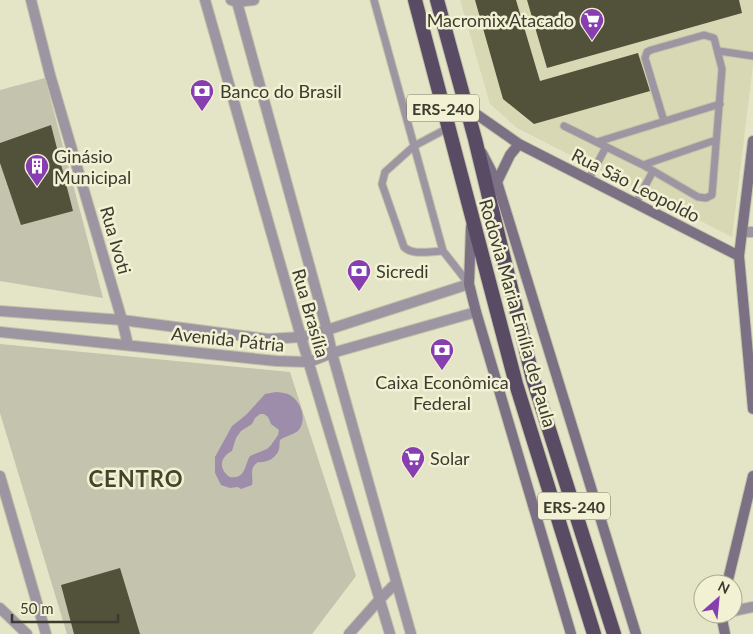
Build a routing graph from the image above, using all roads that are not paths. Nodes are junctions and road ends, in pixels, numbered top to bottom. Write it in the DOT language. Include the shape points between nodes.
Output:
graph roads {
  1 [pos="31,0"];
  2 [pos="205,0"];
  3 [pos="254,0"];
  4 [pos="374,0"];
  5 [pos="415,0"];
  6 [pos="437,0"];
  7 [pos="234,1"];
  8 [pos="719,51"];
  9 [pos="753,56"];
  10 [pos="720,104"];
  11 [pos="466,106"];
  12 [pos="664,121"];
  13 [pos="564,126"];
  14 [pos="448,128"];
  15 [pos="475,139"];
  16 [pos="716,140"];
  17 [pos="753,141"];
  18 [pos="597,142"];
  19 [pos="519,144"];
  20 [pos="414,146"];
  21 [pos="606,147"];
  22 [pos="643,165"];
  23 [pos="653,171"];
  24 [pos="589,179"];
  25 [pos="497,182"];
  26 [pos="636,203"];
  27 [pos="471,216"];
  28 [pos="742,232"];
  29 [pos="753,232"];
  30 [pos="443,251"];
  31 [pos="739,256"];
  32 [pos="470,284"];
  33 [pos="0,311"];
  34 [pos="476,312"];
  35 [pos="122,320"];
  36 [pos="327,330"];
  37 [pos="0,332"];
  38 [pos="301,337"];
  39 [pos="128,345"];
  40 [pos="332,353"];
  41 [pos="309,362"];
  42 [pos="753,409"];
  43 [pos="0,476"];
  44 [pos="753,476"];
  45 [pos="728,574"];
  46 [pos="396,583"];
  47 [pos="380,599"];
  48 [pos="0,608"];
  49 [pos="568,633"];
  50 [pos="27,634"];
  51 [pos="46,634"];
  52 [pos="349,634"];
  53 [pos="390,634"];
  54 [pos="411,634"];
  55 [pos="594,634"];
  56 [pos="614,634"];
  57 [pos="636,634"];
  1 -- 35 [label="street, Rua Ivoti"];
  2 -- 38 [label="street, Rua Brasília"];
  3 -- 7 [label="street"];
  4 -- 20 [label="lane"];
  5 -- 14 [label="highway, Rodovia Maria Emília de Paula / ERS-240"];
  6 -- 11 [label="highway, Rodovia Maria Emília de Paula / ERS-240"];
  7 -- 36 [label="street, Rua Brasília"];
  8 -- 9 [label="lane"];
  8 -- 10 [label="lane" via="722,69"];
  8 -- 12 [label="lane" via="714,38 704,35 647,52 645,58"];
  10 -- 12 [label="lane"];
  10 -- 16 [label="lane"];
  11 -- 15 [label="highway, Rodovia Maria Emília de Paula / ERS-240"];
  11 -- 19 [label="main road, Rua São Leopoldo"];
  12 -- 18 [label="lane"];
  13 -- 18 [label="lane"];
  14 -- 20 [label="lane"];
  14 -- 27 [label="highway, Rodovia Maria Emília de Paula / ERS-240"];
  15 -- 25 [label="main road"];
  15 -- 56 [label="highway, Rodovia Maria Emília de Paula / ERS-240" via="533,379"];
  16 -- 22 [label="lane"];
  16 -- 23 [label="lane" via="712,195 706,198"];
  17 -- 28 [label="main road"];
  18 -- 21 [label="lane"];
  19 -- 24 [label="main road, Rua São Leopoldo"];
  19 -- 25 [label="main road"];
  20 -- 30 [label="lane"];
  20 -- 30 [label="lane" via="385,172 382,184 404,247 413,252"];
  21 -- 22 [label="lane"];
  21 -- 24 [label="lane"];
  22 -- 23 [label="lane"];
  23 -- 26 [label="lane"];
  24 -- 26 [label="main road, Rua São Leopoldo"];
  25 -- 57 [label="main road"];
  26 -- 31 [label="main road, Rua São Leopoldo"];
  27 -- 32 [label="main road"];
  27 -- 55 [label="highway, Rodovia Maria Emília de Paula / ERS-240" via="516,384"];
  28 -- 29 [label="street"];
  28 -- 31 [label="main road"];
  30 -- 32 [label="lane"];
  31 -- 42 [label="main road"];
  32 -- 34 [label="main road"];
  32 -- 36 [label="street, Avenida Pátria"];
  33 -- 35 [label="street, Avenida Pátria"];
  34 -- 40 [label="street, Avenida Pátria"];
  34 -- 49 [label="main road"];
  35 -- 38 [label="street, Avenida Pátria" via="268,339"];
  35 -- 39 [label="street, Rua Ivoti"];
  36 -- 38 [label="street, Avenida Pátria"];
  36 -- 40 [label="street, Rua Brasília"];
  37 -- 39 [label="street, Avenida Pátria"];
  38 -- 41 [label="street, Rua Brasília"];
  39 -- 41 [label="street, Avenida Pátria"];
  40 -- 41 [label="street, Avenida Pátria"];
  40 -- 46 [label="street, Rua Brasília"];
  41 -- 47 [label="street, Rua Brasília"];
  43 -- 51 [label="street"];
  44 -- 45 [label="main road"];
  46 -- 47 [label="street"];
  46 -- 54 [label="street, Rua Brasília"];
  47 -- 52 [label="street"];
  47 -- 53 [label="street, Rua Brasília"];
  48 -- 50 [label="street"];
}
